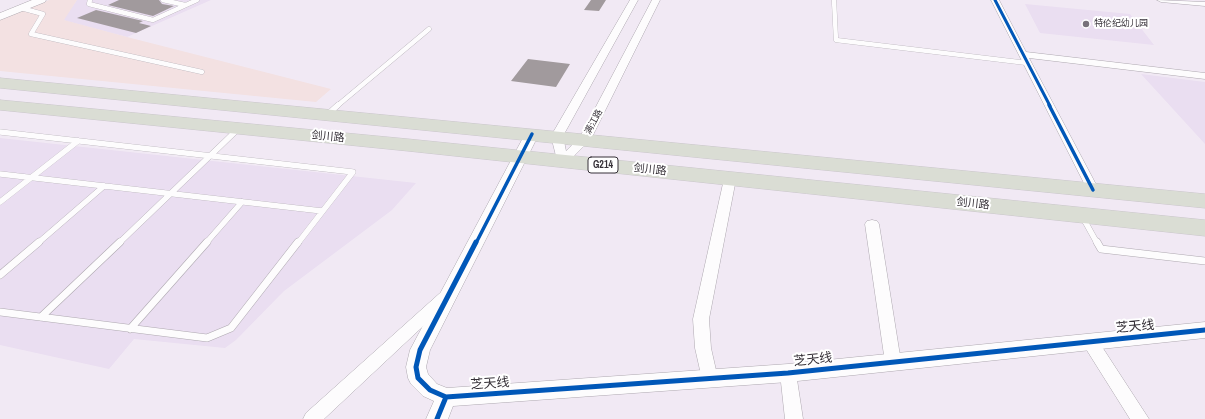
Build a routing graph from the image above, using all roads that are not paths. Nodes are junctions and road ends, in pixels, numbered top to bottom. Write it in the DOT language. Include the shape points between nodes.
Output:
graph roads {
  1 [pos="41,0"];
  2 [pos="90,0"];
  3 [pos="163,0"];
  4 [pos="197,0"];
  5 [pos="634,0"];
  6 [pos="656,0"];
  7 [pos="834,0"];
  8 [pos="995,0"];
  9 [pos="1161,0"];
  10 [pos="23,4"];
  11 [pos="1205,4"];
  12 [pos="185,5"];
  13 [pos="0,10"];
  14 [pos="0,17"];
  15 [pos="430,29"];
  16 [pos="1025,58"];
  17 [pos="202,72"];
  18 [pos="1205,76"];
  19 [pos="0,83"];
  20 [pos="0,105"];
  21 [pos="328,114"];
  22 [pos="238,129"];
  23 [pos="0,132"];
  24 [pos="532,134"];
  25 [pos="557,136"];
  26 [pos="585,139"];
  27 [pos="78,141"];
  28 [pos="210,156"];
  29 [pos="519,156"];
  30 [pos="562,161"];
  31 [pos="0,174"];
  32 [pos="32,177"];
  33 [pos="730,179"];
  34 [pos="104,186"];
  35 [pos="1093,190"];
  36 [pos="171,194"];
  37 [pos="1205,201"];
  38 [pos="0,202"];
  39 [pos="242,202"];
  40 [pos="322,211"];
  41 [pos="1082,215"];
  42 [pos="872,224"];
  43 [pos="1205,228"];
  44 [pos="1205,261"];
  45 [pos="0,275"];
  46 [pos="447,295"];
  47 [pos="0,312"];
  48 [pos="41,317"];
  49 [pos="130,329"];
  50 [pos="1205,330"];
  51 [pos="1089,341"];
  52 [pos="894,362"];
  53 [pos="788,373"];
  54 [pos="710,379"];
  55 [pos="446,397"];
  56 [pos="312,419"];
  57 [pos="437,419"];
  58 [pos="794,419"];
  59 [pos="1140,419"];
  1 -- 10 [label="street"];
  2 -- 12 [label="lane" via="89,4 153,20"];
  3 -- 12 [label="lane"];
  4 -- 12 [label="lane"];
  5 -- 25 [label="street"];
  6 -- 26 [label="street, 满江路"];
  7 -- 16 [label="lane" via="836,40"];
  8 -- 16 [label="street"];
  9 -- 11 [label="street"];
  10 -- 13 [label="street"];
  10 -- 14 [label="street"];
  10 -- 17 [label="lane" via="43,14 31,34"];
  15 -- 21 [label="lane"];
  16 -- 18 [label="street"];
  16 -- 35 [label="street"];
  19 -- 21 [label="highway, 剑川路 / G214"];
  20 -- 22 [label="highway, 剑川路 / G214"];
  21 -- 24 [label="highway, 剑川路 / G214"];
  22 -- 28 [label="lane"];
  22 -- 29 [label="highway, 剑川路 / G214"];
  23 -- 27 [label="lane"];
  24 -- 25 [label="highway, 剑川路 / G214"];
  24 -- 29 [label="street"];
  25 -- 26 [label="highway, 剑川路 / G214"];
  25 -- 30 [label="street"];
  26 -- 30 [label="street, 满江路"];
  26 -- 35 [label="highway, 剑川路 / G214"];
  27 -- 28 [label="lane"];
  27 -- 32 [label="lane"];
  28 -- 36 [label="lane"];
  28 -- 40 [label="lane" via="353,172"];
  29 -- 30 [label="highway, 剑川路 / G214"];
  29 -- 46 [label="street"];
  30 -- 33 [label="highway, 剑川路 / G214"];
  31 -- 32 [label="lane"];
  32 -- 34 [label="lane"];
  32 -- 38 [label="lane"];
  33 -- 41 [label="highway, 剑川路 / G214"];
  33 -- 54 [label="street" via="701,319 703,348"];
  34 -- 36 [label="lane"];
  34 -- 45 [label="lane"];
  35 -- 37 [label="highway, 剑川路 / G214"];
  36 -- 39 [label="lane"];
  36 -- 48 [label="lane"];
  39 -- 40 [label="lane"];
  39 -- 49 [label="lane"];
  40 -- 49 [label="lane" via="231,328 207,338"];
  41 -- 43 [label="highway, 剑川路 / G214"];
  41 -- 44 [label="lane" via="1101,249"];
  42 -- 52 [label="street"];
  46 -- 55 [label="street" via="420,350 416,367 418,378 426,386"];
  46 -- 56 [label="street"];
  47 -- 48 [label="lane"];
  48 -- 49 [label="lane"];
  50 -- 51 [label="street, 芝天线"];
  51 -- 52 [label="street, 芝天线"];
  51 -- 59 [label="street"];
  52 -- 53 [label="street, 芝天线"];
  53 -- 54 [label="street, 芝天线"];
  53 -- 58 [label="street"];
  54 -- 55 [label="street, 芝天线"];
  55 -- 57 [label="street"];
}
